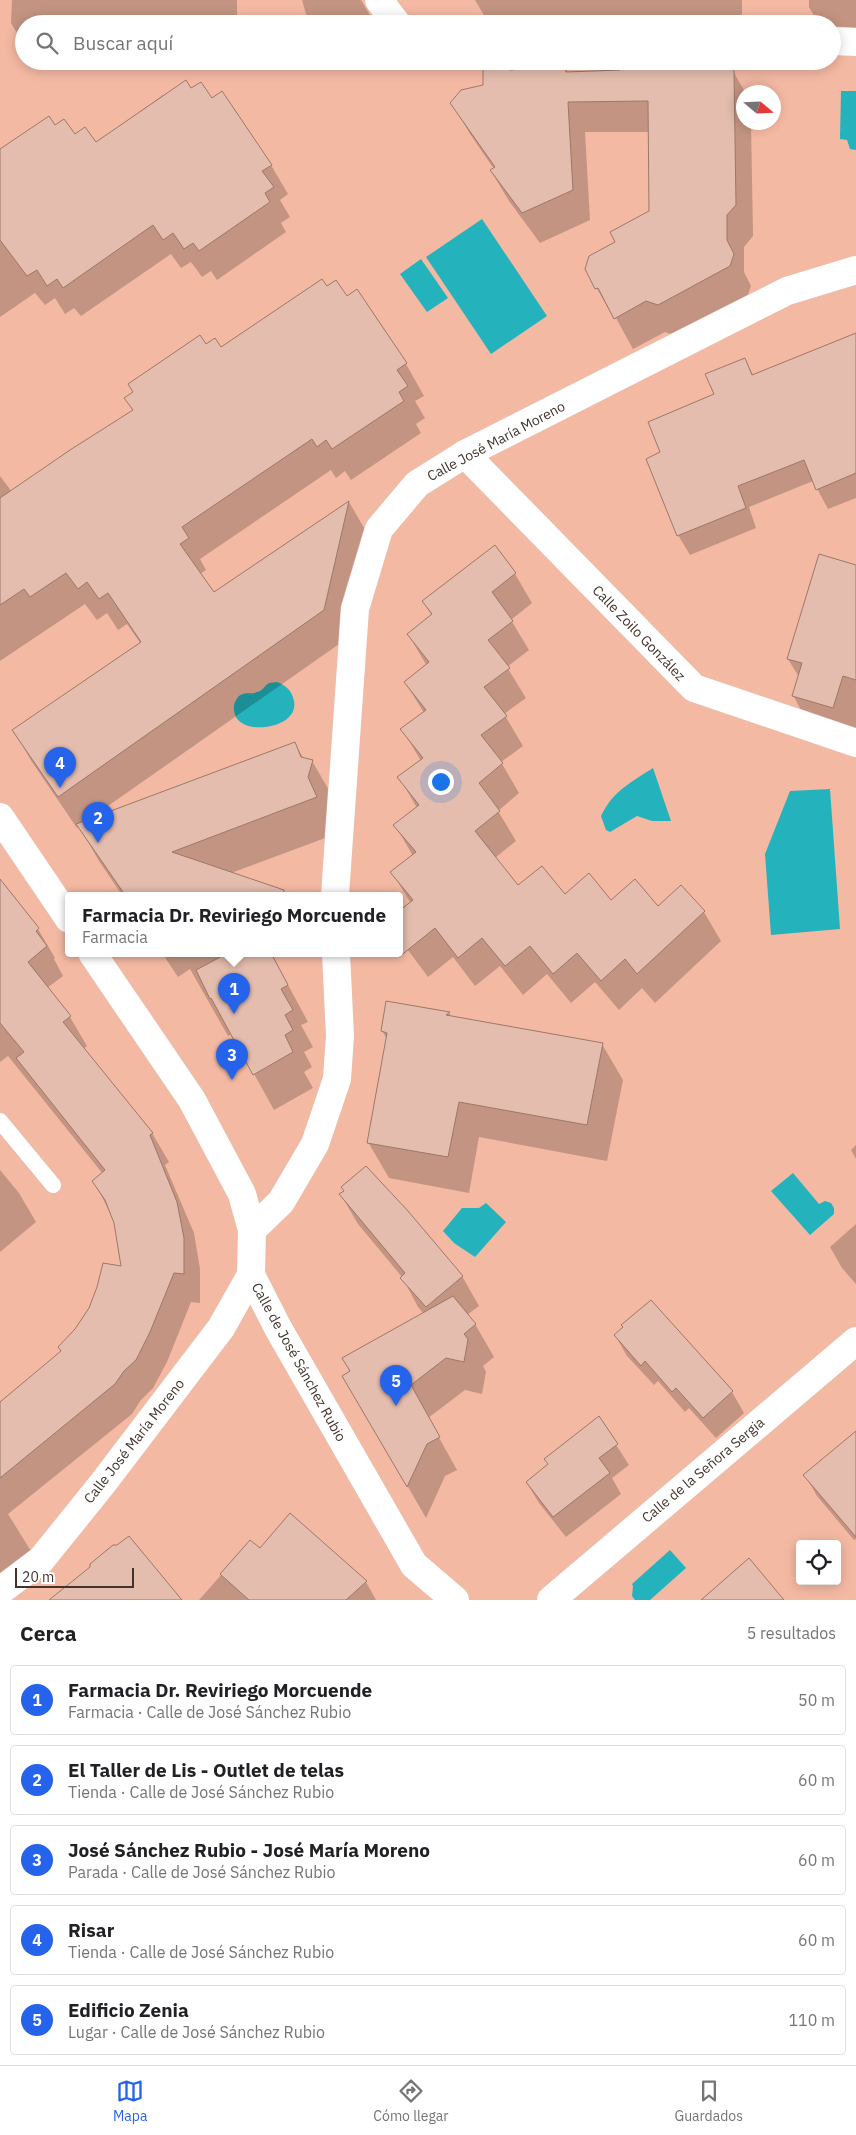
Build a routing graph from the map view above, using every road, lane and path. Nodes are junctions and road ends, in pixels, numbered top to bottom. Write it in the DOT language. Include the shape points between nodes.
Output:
graph roads {
  1 [pos="379,0"];
  2 [pos="390,15"];
  3 [pos="841,41"];
  4 [pos="856,42"];
  5 [pos="856,270"];
  6 [pos="465,454"];
  7 [pos="856,743"];
  8 [pos="0,817"];
  9 [pos="335,892"];
  10 [pos="65,913"];
  11 [pos="95,957"];
  12 [pos="336,957"];
  13 [pos="0,1121"];
  14 [pos="53,1186"];
  15 [pos="252,1230"];
  16 [pos="251,1275"];
  17 [pos="856,1340"];
  18 [pos="0,1591"];
  19 [pos="455,1600"];
  20 [pos="551,1600"];
  1 -- 2 [label="street"];
  3 -- 4 [label="street"];
  5 -- 6 [label="street, Calle José María Moreno" via="786,291"];
  6 -- 7 [label="street, Calle Zoilo González" via="694,688"];
  6 -- 9 [label="street, Calle José María Moreno" via="417,484 379,528 355,609"];
  8 -- 10 [label="street"];
  11 -- 15 [label="street, Calle de José Sánchez Rubio" via="192,1100 242,1194"];
  12 -- 15 [label="street" via="340,1036 336,1079 315,1144 281,1202"];
  13 -- 14 [label="lane"];
  15 -- 16 [label="street, Calle de José Sánchez Rubio"];
  16 -- 18 [label="street, Calle José María Moreno" via="221,1328 96,1491 41,1560"];
  16 -- 19 [label="street, Calle de José Sánchez Rubio" via="414,1565"];
  17 -- 20 [label="street, Calle de la Señora Sergia"];
}
